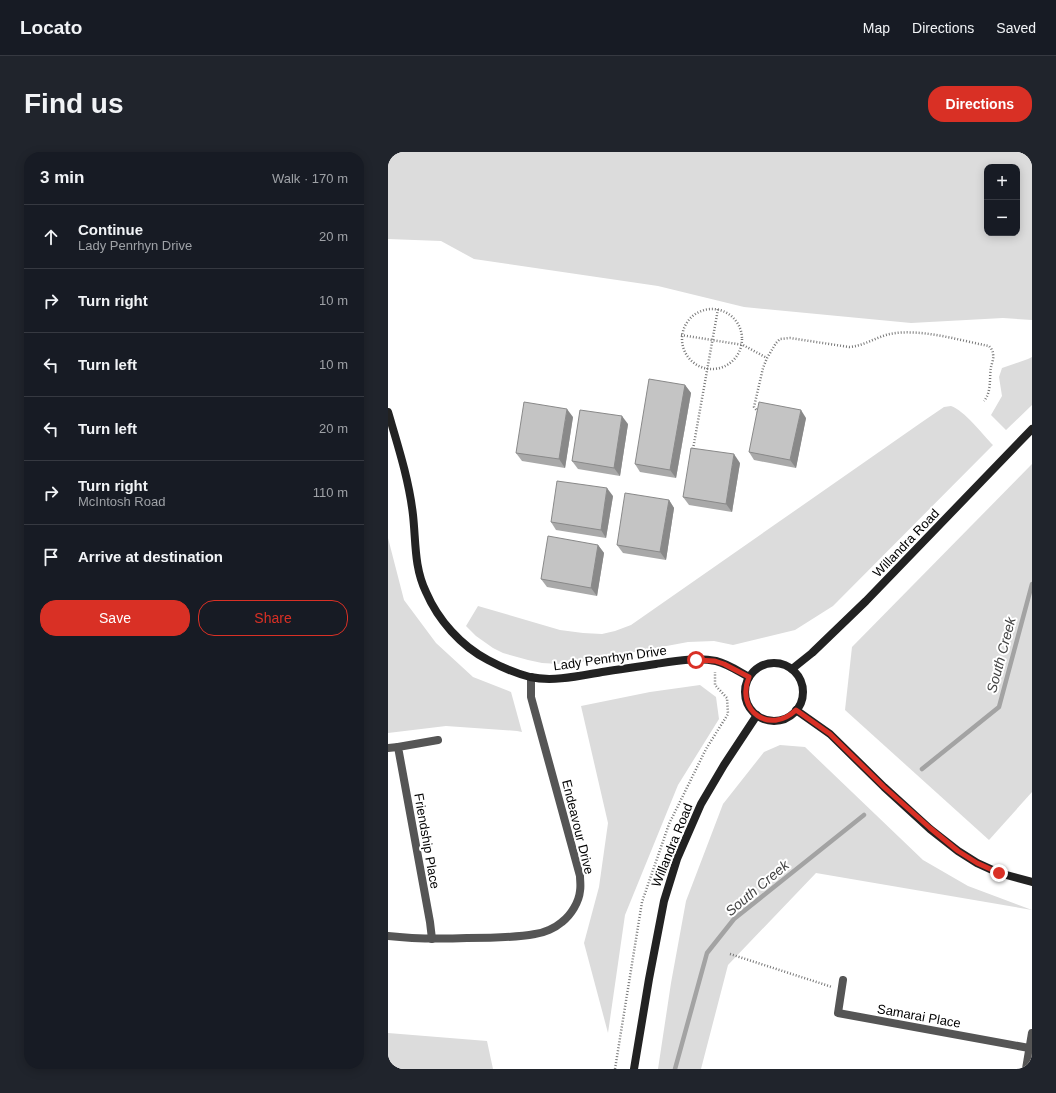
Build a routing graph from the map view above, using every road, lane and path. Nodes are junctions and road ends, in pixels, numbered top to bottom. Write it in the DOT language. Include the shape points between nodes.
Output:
graph roads {
  1 [pos="718,309"];
  2 [pos="681,335"];
  3 [pos="712,340"];
  4 [pos="743,345"];
  5 [pos="767,358"];
  6 [pos="707,369"];
  7 [pos="984,401"];
  8 [pos="388,412"];
  9 [pos="759,412"];
  10 [pos="1032,430"];
  11 [pos="693,449"];
  12 [pos="792,669"];
  13 [pos="531,677"];
  14 [pos="749,677"];
  15 [pos="796,710"];
  16 [pos="757,715"];
  17 [pos="438,740"];
  18 [pos="398,747"];
  19 [pos="388,748"];
  20 [pos="1032,882"];
  21 [pos="388,936"];
  22 [pos="432,939"];
  23 [pos="730,954"];
  24 [pos="843,980"];
  25 [pos="842,991"];
  26 [pos="1032,1033"];
  27 [pos="1029,1048"];
  28 [pos="634,1069"];
  29 [pos="1026,1069"];
  1 -- 2 [label="path" via="708,309 692,316"];
  1 -- 3 [label="path"];
  1 -- 4 [label="path" via="726,312 739,324"];
  2 -- 3 [label="path"];
  2 -- 6 [label="path" via="687,357 693,363"];
  3 -- 4 [label="path"];
  3 -- 6 [label="path"];
  4 -- 5 [label="path"];
  4 -- 6 [label="path" via="729,365 722,369"];
  5 -- 7 [label="path" via="776,343 785,338 857,347 889,334 914,332 989,346 994,354 990,388"];
  5 -- 9 [label="path" via="762,368 754,407"];
  6 -- 11 [label="path"];
  8 -- 13 [label="main road, Lady Penrhyn Drive" via="408,486 417,566 426,592 439,617 461,642 478,655"];
  10 -- 12 [label="main road, Willandra Road" via="866,601"];
  12 -- 14 [label="main road" via="785,665 769,663 754,670"];
  12 -- 15 [label="main road" via="802,683 803,692"];
  13 -- 14 [label="main road, Lady Penrhyn Drive" via="574,677 696,660 715,661"];
  13 -- 22 [label="street, Endeavour Drive" via="531,697 580,876 580,891 576,904 563,922 536,934"];
  14 -- 16 [label="main road" via="745,690 746,697"];
  15 -- 16 [label="main road" via="778,720"];
  15 -- 20 [label="main road" via="830,734 884,787 958,851 999,873"];
  16 -- 28 [label="main road, Willandra Road" via="701,804 677,859 664,900"];
  17 -- 18 [label="street"];
  18 -- 19 [label="street"];
  18 -- 22 [label="street, Friendship Place"];
  21 -- 22 [label="street, Endeavour Drive"];
  23 -- 25 [label="path"];
  24 -- 25 [label="street, Samarai Place"];
  25 -- 27 [label="street, Samarai Place" via="838,1013"];
  26 -- 27 [label="street"];
  27 -- 29 [label="street"];
}
